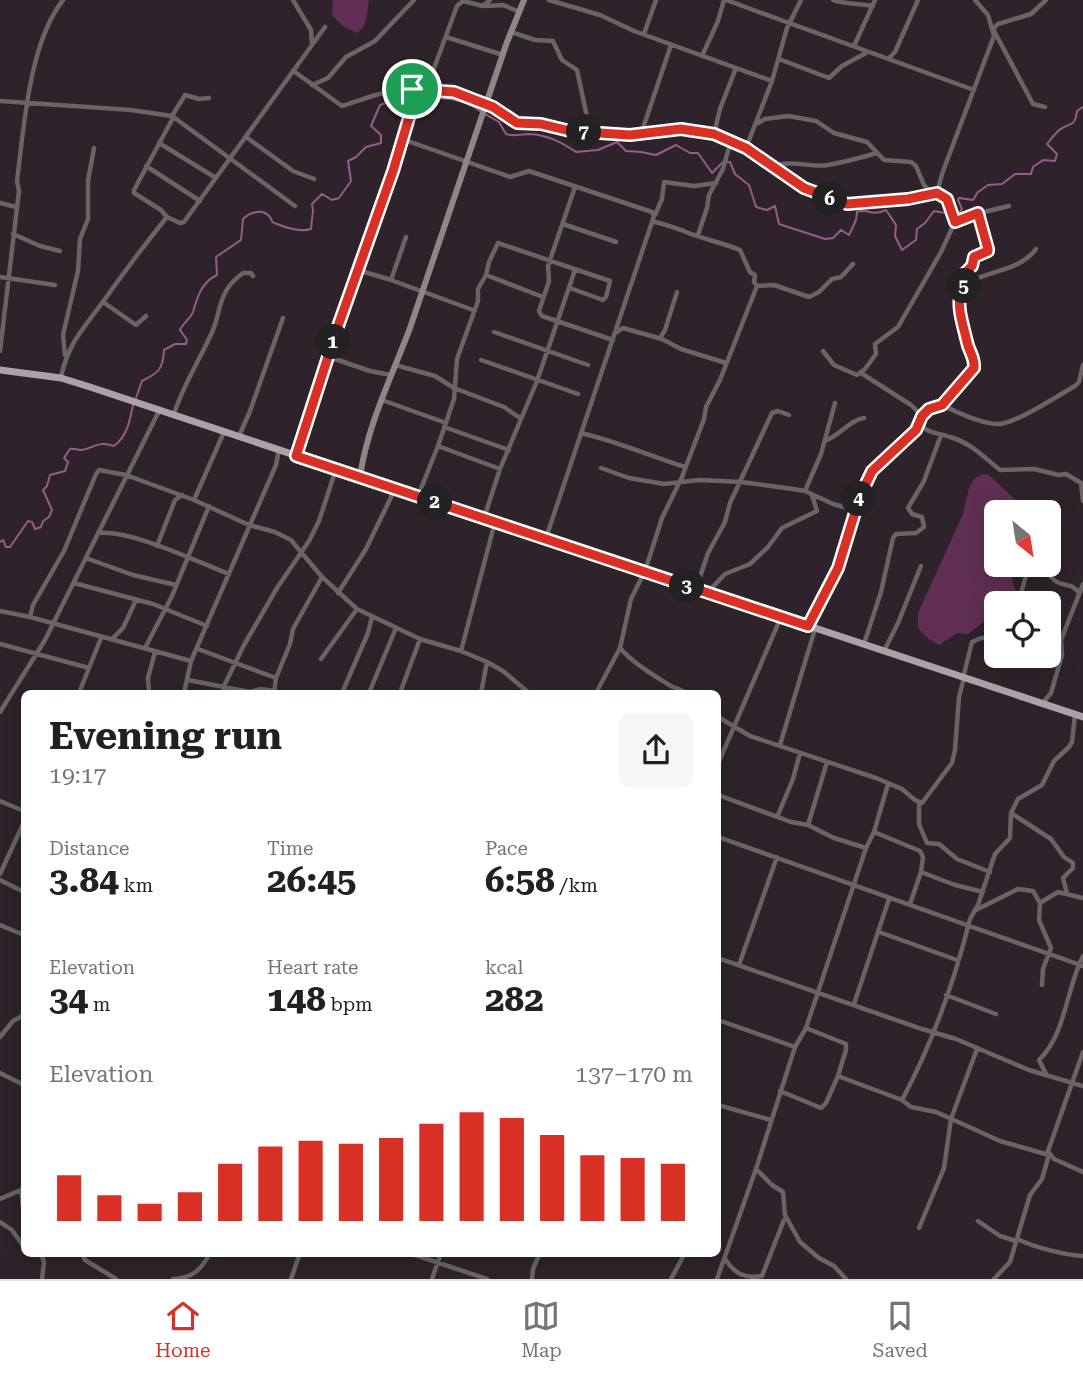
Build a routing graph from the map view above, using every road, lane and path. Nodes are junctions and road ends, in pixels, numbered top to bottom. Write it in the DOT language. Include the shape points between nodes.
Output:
graph roads {
  1 [pos="63,0"];
  2 [pos="293,0"];
  3 [pos="414,0"];
  4 [pos="452,0"];
  5 [pos="489,0"];
  6 [pos="524,0"];
  7 [pos="549,0"];
  8 [pos="656,0"];
  9 [pos="725,0"];
  10 [pos="801,0"];
  11 [pos="834,0"];
  12 [pos="918,0"];
  13 [pos="975,0"];
  14 [pos="1046,0"];
  15 [pos="874,3"];
  16 [pos="457,6"];
  17 [pos="485,6"];
  18 [pos="520,12"];
  19 [pos="790,22"];
  20 [pos="325,27"];
  21 [pos="993,29"];
  22 [pos="512,32"];
  23 [pos="644,34"];
  24 [pos="446,37"];
  25 [pos="671,45"];
  26 [pos="312,46"];
  27 [pos="854,46"];
  28 [pos="866,53"];
  29 [pos="503,55"];
  30 [pos="702,56"];
  31 [pos="889,58"];
  32 [pos="779,59"];
  33 [pos="736,68"];
  34 [pos="295,72"];
  35 [pos="772,81"];
  36 [pos="312,85"];
  37 [pos="412,89"];
  38 [pos="974,90"];
  39 [pos="431,91"];
  40 [pos="209,98"];
  41 [pos="0,101"];
  42 [pos="28,105"];
  43 [pos="485,107"];
  44 [pos="1045,107"];
  45 [pos="173,117"];
  46 [pos="755,124"];
  47 [pos="577,132"];
  48 [pos="641,134"];
  49 [pos="714,134"];
  50 [pos="246,137"];
  51 [pos="402,139"];
  52 [pos="732,140"];
  53 [pos="159,143"];
  54 [pos="94,148"];
  55 [pos="746,148"];
  56 [pos="877,153"];
  57 [pos="231,157"];
  58 [pos="466,160"];
  59 [pos="146,166"];
  60 [pos="772,167"];
  61 [pos="215,178"];
  62 [pos="314,179"];
  63 [pos="716,183"];
  64 [pos="575,187"];
  65 [pos="935,194"];
  66 [pos="200,201"];
  67 [pos="0,203"];
  68 [pos="16,206"];
  69 [pos="295,206"];
  70 [pos="1009,206"];
  71 [pos="978,213"];
  72 [pos="167,217"];
  73 [pos="654,219"];
  74 [pos="955,222"];
  75 [pos="563,224"];
  76 [pos="13,234"];
  77 [pos="698,235"];
  78 [pos="406,237"];
  79 [pos="617,243"];
  80 [pos="1036,249"];
  81 [pos="60,251"];
  82 [pos="550,260"];
  83 [pos="853,264"];
  84 [pos="358,270"];
  85 [pos="575,270"];
  86 [pos="486,275"];
  87 [pos="253,276"];
  88 [pos="0,277"];
  89 [pos="10,277"];
  90 [pos="391,279"];
  91 [pos="972,280"];
  92 [pos="55,285"];
  93 [pos="757,286"];
  94 [pos="570,288"];
  95 [pos="421,291"];
  96 [pos="677,292"];
  97 [pos="543,297"];
  98 [pos="103,302"];
  99 [pos="473,311"];
  100 [pos="146,316"];
  101 [pos="284,318"];
  102 [pos="557,322"];
  103 [pos="494,332"];
  104 [pos="615,333"];
  105 [pos="660,338"];
  106 [pos="613,340"];
  107 [pos="0,351"];
  108 [pos="823,351"];
  109 [pos="547,352"];
  110 [pos="329,357"];
  111 [pos="65,359"];
  112 [pos="481,360"];
  113 [pos="726,363"];
  114 [pos="395,365"];
  115 [pos="588,365"];
  116 [pos="1083,365"];
  117 [pos="0,370"];
  118 [pos="861,373"];
  119 [pos="391,375"];
  120 [pos="61,378"];
  121 [pos="537,381"];
  122 [pos="454,388"];
  123 [pos="578,394"];
  124 [pos="382,400"];
  125 [pos="835,403"];
  126 [pos="942,405"];
  127 [pos="160,410"];
  128 [pos="174,415"];
  129 [pos="789,415"];
  130 [pos="520,418"];
  131 [pos="864,418"];
  132 [pos="921,418"];
  133 [pos="445,425"];
  134 [pos="224,432"];
  135 [pos="581,433"];
  136 [pos="941,435"];
  137 [pos="238,437"];
  138 [pos="825,441"];
  139 [pos="438,446"];
  140 [pos="279,450"];
  141 [pos="509,450"];
  142 [pos="296,456"];
  143 [pos="685,467"];
  144 [pos="601,468"];
  145 [pos="500,469"];
  146 [pos="336,470"];
  147 [pos="127,475"];
  148 [pos="360,477"];
  149 [pos="741,482"];
  150 [pos="679,483"];
  151 [pos="395,489"];
  152 [pos="806,491"];
  153 [pos="182,495"];
  154 [pos="812,495"];
  155 [pos="417,496"];
  156 [pos="194,500"];
  157 [pos="1083,501"];
  158 [pos="209,506"];
  159 [pos="855,510"];
  160 [pos="484,519"];
  161 [pos="495,522"];
  162 [pos="249,525"];
  163 [pos="97,533"];
  164 [pos="546,539"];
  165 [pos="157,547"];
  166 [pos="301,551"];
  167 [pos="86,558"];
  168 [pos="188,559"];
  169 [pos="921,566"];
  170 [pos="645,571"];
  171 [pos="229,574"];
  172 [pos="322,577"];
  173 [pos="1053,578"];
  174 [pos="74,583"];
  175 [pos="1083,584"];
  176 [pos="176,585"];
  177 [pos="696,589"];
  178 [pos="338,593"];
  179 [pos="707,593"];
  180 [pos="1079,594"];
  181 [pos="136,600"];
  182 [pos="166,608"];
  183 [pos="356,609"];
  184 [pos="0,611"];
  185 [pos="30,617"];
  186 [pos="372,617"];
  187 [pos="781,617"];
  188 [pos="53,624"];
  189 [pos="207,626"];
  190 [pos="396,628"];
  191 [pos="811,628"];
  192 [pos="102,638"];
  193 [pos="984,638"];
  194 [pos="113,639"];
  195 [pos="420,639"];
  196 [pos="0,644"];
  197 [pos="864,645"];
  198 [pos="145,648"];
  199 [pos="620,648"];
  200 [pos="198,649"];
  201 [pos="461,650"];
  202 [pos="155,652"];
  203 [pos="884,652"];
  204 [pos="35,653"];
  205 [pos="321,659"];
  206 [pos="191,661"];
  207 [pos="487,662"];
  208 [pos="234,663"];
  209 [pos="89,668"];
  210 [pos="276,678"];
  211 [pos="963,678"];
  212 [pos="188,680"];
  213 [pos="223,688"];
  214 [pos="80,690"];
  215 [pos="149,690"];
  216 [pos="185,690"];
  217 [pos="236,690"];
  218 [pos="274,690"];
  219 [pos="343,690"];
  220 [pos="370,690"];
  221 [pos="401,690"];
  222 [pos="482,690"];
  223 [pos="523,690"];
  224 [pos="598,690"];
  225 [pos="682,690"];
  226 [pos="1041,704"];
  227 [pos="0,712"];
  228 [pos="1079,716"];
  229 [pos="721,718"];
  230 [pos="734,726"];
  231 [pos="780,745"];
  232 [pos="800,753"];
  233 [pos="721,757"];
  234 [pos="827,762"];
  235 [pos="888,784"];
  236 [pos="721,796"];
  237 [pos="0,801"];
  238 [pos="919,803"];
  239 [pos="21,810"];
  240 [pos="1011,813"];
  241 [pos="778,815"];
  242 [pos="808,825"];
  243 [pos="21,828"];
  244 [pos="874,832"];
  245 [pos="721,838"];
  246 [pos="866,848"];
  247 [pos="777,857"];
  248 [pos="921,872"];
  249 [pos="990,872"];
  250 [pos="0,874"];
  251 [pos="0,880"];
  252 [pos="854,886"];
  253 [pos="21,890"];
  254 [pos="983,892"];
  255 [pos="1066,893"];
  256 [pos="1083,898"];
  257 [pos="889,899"];
  258 [pos="1040,903"];
  259 [pos="910,904"];
  260 [pos="975,911"];
  261 [pos="0,925"];
  262 [pos="968,927"];
  263 [pos="878,932"];
  264 [pos="21,934"];
  265 [pos="1049,954"];
  266 [pos="1083,956"];
  267 [pos="721,959"];
  268 [pos="957,960"];
  269 [pos="739,965"];
  270 [pos="1081,965"];
  271 [pos="1042,985"];
  272 [pos="818,992"];
  273 [pos="946,995"];
  274 [pos="854,1004"];
  275 [pos="996,1014"];
  276 [pos="21,1017"];
  277 [pos="721,1021"];
  278 [pos="806,1028"];
  279 [pos="933,1031"];
  280 [pos="0,1037"];
  281 [pos="795,1047"];
  282 [pos="977,1049"];
  283 [pos="1083,1052"];
  284 [pos="0,1073"];
  285 [pos="1046,1075"];
  286 [pos="838,1076"];
  287 [pos="1072,1082"];
  288 [pos="21,1084"];
  289 [pos="1083,1086"];
  290 [pos="780,1091"];
  291 [pos="902,1100"];
  292 [pos="721,1106"];
  293 [pos="951,1119"];
  294 [pos="771,1120"];
  295 [pos="1049,1155"];
  296 [pos="756,1169"];
  297 [pos="1083,1172"];
  298 [pos="21,1190"];
  299 [pos="0,1199"];
  300 [pos="785,1215"];
  301 [pos="978,1221"];
  302 [pos="0,1222"];
  303 [pos="919,1228"];
  304 [pos="1016,1240"];
  305 [pos="21,1243"];
  306 [pos="1083,1256"];
  307 [pos="42,1257"];
  308 [pos="84,1257"];
  309 [pos="208,1257"];
  310 [pos="299,1257"];
  311 [pos="419,1257"];
  312 [pos="440,1257"];
  313 [pos="538,1257"];
  314 [pos="683,1257"];
  315 [pos="726,1259"];
  316 [pos="437,1264"];
  317 [pos="41,1279"];
  318 [pos="116,1279"];
  319 [pos="173,1279"];
  320 [pos="291,1279"];
  321 [pos="432,1279"];
  322 [pos="486,1279"];
  323 [pos="532,1279"];
  324 [pos="671,1279"];
  325 [pos="717,1279"];
  326 [pos="846,1279"];
  327 [pos="994,1279"];
  1 -- 42 [label="street" via="40,46"];
  2 -- 26 [label="street" via="311,30"];
  3 -- 36 [label="street" via="375,41"];
  4 -- 16 [label="street"];
  5 -- 17 [label="street"];
  6 -- 18 [label="street"];
  7 -- 23 [label="street"];
  8 -- 23 [label="street"];
  9 -- 19 [label="street"];
  9 -- 30 [label="street"];
  10 -- 19 [label="street"];
  11 -- 15 [label="street"];
  12 -- 31 [label="street"];
  13 -- 21 [label="street"];
  14 -- 21 [label="street" via="1031,14"];
  15 -- 27 [label="street"];
  16 -- 17 [label="street" via="463,1"];
  16 -- 24 [label="street"];
  17 -- 18 [label="street" via="503,5"];
  18 -- 22 [label="street"];
  19 -- 27 [label="street"];
  19 -- 32 [label="street"];
  20 -- 26 [label="street"];
  21 -- 38 [label="street"];
  21 -- 44 [label="street" via="1033,104"];
  22 -- 29 [label="street"];
  22 -- 47 [label="street" via="553,41 562,60 577,69 587,117"];
  23 -- 25 [label="street"];
  24 -- 29 [label="street"];
  24 -- 39 [label="street"];
  25 -- 30 [label="street"];
  25 -- 48 [label="street"];
  26 -- 34 [label="street"];
  27 -- 28 [label="street"];
  28 -- 31 [label="street"];
  28 -- 32 [label="street" via="829,78"];
  29 -- 43 [label="street"];
  30 -- 33 [label="street"];
  31 -- 38 [label="street"];
  32 -- 35 [label="street"];
  33 -- 35 [label="street"];
  33 -- 49 [label="street"];
  34 -- 36 [label="street"];
  34 -- 50 [label="street"];
  35 -- 46 [label="street"];
  36 -- 37 [label="street" via="342,106"];
  37 -- 39 [label="street"];
  37 -- 51 [label="street"];
  38 -- 65 [label="street"];
  39 -- 43 [label="street" via="454,92"];
  40 -- 45 [label="street" via="185,95"];
  41 -- 42 [label="street"];
  42 -- 45 [label="street" via="131,110"];
  42 -- 68 [label="street"];
  43 -- 47 [label="street" via="493,107 517,123"];
  43 -- 58 [label="street"];
  45 -- 53 [label="street"];
  45 -- 57 [label="street"];
  46 -- 55 [label="street"];
  46 -- 56 [label="street" via="775,117 802,117 867,142"];
  47 -- 48 [label="street"];
  48 -- 49 [label="street" via="681,129"];
  49 -- 52 [label="street"];
  50 -- 57 [label="street"];
  50 -- 62 [label="street" via="293,171"];
  51 -- 58 [label="street"];
  51 -- 84 [label="street"];
  52 -- 55 [label="street"];
  52 -- 63 [label="street"];
  53 -- 59 [label="street"];
  53 -- 61 [label="street"];
  54 -- 111 [label="street" via="88,219 80,239 78,271 63,335"];
  55 -- 60 [label="street"];
  56 -- 60 [label="street" via="853,162"];
  56 -- 65 [label="street" via="884,160 911,162"];
  57 -- 61 [label="street"];
  57 -- 69 [label="street"];
  58 -- 64 [label="street" via="510,177 529,171"];
  58 -- 95 [label="street"];
  59 -- 66 [label="street"];
  59 -- 72 [label="street" via="134,192"];
  60 -- 65 [label="street" via="804,188 847,204"];
  61 -- 66 [label="street"];
  63 -- 73 [label="street" via="664,182"];
  63 -- 77 [label="street"];
  64 -- 73 [label="street" via="652,212"];
  64 -- 75 [label="street"];
  65 -- 74 [label="street" via="947,199"];
  66 -- 72 [label="street" via="182,223"];
  67 -- 68 [label="street"];
  68 -- 76 [label="street"];
  70 -- 71 [label="street"];
  71 -- 74 [label="street"];
  71 -- 91 [label="street" via="988,251 974,257 965,273"];
  72 -- 98 [label="street"];
  73 -- 77 [label="street"];
  73 -- 104 [label="street"];
  74 -- 118 [label="street" via="898,327 875,344 876,354"];
  75 -- 79 [label="street"];
  75 -- 82 [label="street"];
  76 -- 81 [label="street"];
  76 -- 89 [label="street"];
  77 -- 93 [label="street" via="740,250"];
  78 -- 90 [label="street"];
  80 -- 91 [label="street" via="1021,265"];
  82 -- 85 [label="street"];
  82 -- 86 [label="street" via="498,243"];
  82 -- 97 [label="street"];
  83 -- 93 [label="street" via="809,298 774,285"];
  84 -- 90 [label="street"];
  84 -- 110 [label="street"];
  85 -- 94 [label="street"];
  85 -- 94 [label="street" via="610,281 606,297 603,300"];
  86 -- 97 [label="street"];
  86 -- 99 [label="street"];
  87 -- 128 [label="street" via="243,273 225,293"];
  88 -- 89 [label="street"];
  89 -- 92 [label="street"];
  89 -- 107 [label="street"];
  90 -- 95 [label="street"];
  91 -- 126 [label="street" via="963,287 960,299 975,365"];
  93 -- 113 [label="street"];
  94 -- 102 [label="street"];
  95 -- 99 [label="street"];
  95 -- 114 [label="street"];
  96 -- 105 [label="street"];
  97 -- 102 [label="street" via="540,314"];
  98 -- 100 [label="street" via="136,325"];
  98 -- 111 [label="street" via="73,340"];
  99 -- 122 [label="street" via="457,359"];
  101 -- 137 [label="street"];
  102 -- 106 [label="street"];
  102 -- 109 [label="street"];
  103 -- 109 [label="street"];
  104 -- 105 [label="street" via="623,328"];
  104 -- 106 [label="street"];
  105 -- 113 [label="street"];
  106 -- 135 [label="street"];
  108 -- 118 [label="street" via="834,365"];
  109 -- 115 [label="street"];
  109 -- 121 [label="street"];
  110 -- 119 [label="street"];
  110 -- 142 [label="street"];
  111 -- 120 [label="street"];
  112 -- 121 [label="street"];
  113 -- 143 [label="street"];
  114 -- 119 [label="street"];
  114 -- 122 [label="street" via="435,376"];
  116 -- 126 [label="street" via="1075,386 1008,422 991,423"];
  117 -- 120 [label="main road"];
  118 -- 132 [label="street" via="911,405"];
  119 -- 124 [label="street"];
  120 -- 127 [label="main road"];
  121 -- 123 [label="street"];
  121 -- 130 [label="street"];
  122 -- 130 [label="street"];
  122 -- 133 [label="street"];
  124 -- 133 [label="street"];
  124 -- 148 [label="street"];
  125 -- 138 [label="street"];
  126 -- 132 [label="street" via="932,406"];
  127 -- 128 [label="main road"];
  127 -- 147 [label="street"];
  128 -- 134 [label="main road"];
  129 -- 149 [label="street" via="772,413"];
  130 -- 141 [label="street"];
  131 -- 138 [label="street" via="853,420"];
  132 -- 136 [label="street" via="925,429"];
  132 -- 159 [label="street" via="916,430 872,471"];
  133 -- 139 [label="street"];
  133 -- 141 [label="street"];
  134 -- 137 [label="main road"];
  134 -- 156 [label="street"];
  135 -- 143 [label="street"];
  135 -- 164 [label="street"];
  136 -- 157 [label="street" via="973,448 1000,470 1066,474 1081,483"];
  136 -- 197 [label="street" via="908,508 922,517 924,527 892,538"];
  137 -- 140 [label="main road"];
  138 -- 152 [label="street"];
  139 -- 145 [label="street"];
  139 -- 155 [label="street"];
  140 -- 142 [label="main road"];
  140 -- 162 [label="street"];
  141 -- 145 [label="street"];
  142 -- 146 [label="main road"];
  143 -- 150 [label="street"];
  144 -- 150 [label="street" via="629,478"];
  145 -- 160 [label="street"];
  146 -- 148 [label="main road"];
  146 -- 166 [label="street" via="319,521"];
  147 -- 153 [label="street"];
  147 -- 163 [label="street"];
  147 -- 185 [label="street" via="99,470 96,474"];
  148 -- 151 [label="main road"];
  149 -- 150 [label="street"];
  149 -- 152 [label="street"];
  149 -- 177 [label="street"];
  150 -- 170 [label="street"];
  151 -- 155 [label="main road"];
  151 -- 178 [label="street"];
  152 -- 154 [label="street"];
  153 -- 156 [label="street"];
  153 -- 165 [label="street" via="175,500"];
  154 -- 159 [label="street"];
  154 -- 179 [label="street" via="817,511 782,528 750,565 725,575"];
  155 -- 160 [label="main road"];
  156 -- 158 [label="street"];
  158 -- 162 [label="street"];
  158 -- 168 [label="street"];
  159 -- 191 [label="street" via="838,568"];
  160 -- 161 [label="main road"];
  161 -- 164 [label="main road"];
  161 -- 201 [label="street"];
  162 -- 166 [label="street" via="275,531"];
  162 -- 171 [label="street"];
  163 -- 165 [label="street"];
  163 -- 167 [label="street"];
  164 -- 170 [label="main road"];
  165 -- 168 [label="street"];
  166 -- 172 [label="street"];
  166 -- 208 [label="street"];
  167 -- 174 [label="street"];
  167 -- 176 [label="street"];
  168 -- 171 [label="street"];
  168 -- 176 [label="street"];
  169 -- 203 [label="street"];
  170 -- 177 [label="main road"];
  170 -- 199 [label="street" via="631,599"];
  171 -- 189 [label="street"];
  172 -- 178 [label="street"];
  172 -- 210 [label="street" via="293,629"];
  173 -- 180 [label="street"];
  174 -- 181 [label="street"];
  174 -- 188 [label="street"];
  175 -- 180 [label="street"];
  176 -- 182 [label="street"];
  177 -- 179 [label="main road"];
  178 -- 183 [label="street"];
  179 -- 187 [label="main road"];
  180 -- 226 [label="street" via="1061,640 1062,655 1051,693"];
  181 -- 182 [label="street"];
  181 -- 194 [label="street"];
  182 -- 189 [label="street"];
  182 -- 198 [label="street"];
  183 -- 186 [label="street"];
  183 -- 205 [label="street"];
  184 -- 185 [label="street"];
  185 -- 188 [label="street"];
  186 -- 190 [label="street"];
  186 -- 219 [label="street"];
  187 -- 191 [label="main road"];
  187 -- 230 [label="street"];
  188 -- 192 [label="street"];
  188 -- 204 [label="street"];
  189 -- 200 [label="street"];
  190 -- 195 [label="street"];
  190 -- 220 [label="street"];
  191 -- 197 [label="main road"];
  191 -- 231 [label="street"];
  192 -- 194 [label="street"];
  192 -- 209 [label="street"];
  193 -- 211 [label="street" via="972,642"];
  194 -- 198 [label="street"];
  195 -- 201 [label="street"];
  195 -- 221 [label="street"];
  196 -- 204 [label="street"];
  197 -- 203 [label="main road"];
  198 -- 202 [label="street"];
  199 -- 224 [label="street"];
  199 -- 225 [label="street" via="669,686"];
  200 -- 206 [label="street"];
  200 -- 208 [label="street"];
  201 -- 207 [label="street"];
  202 -- 206 [label="street"];
  202 -- 215 [label="street"];
  203 -- 211 [label="main road"];
  204 -- 209 [label="street"];
  204 -- 227 [label="street"];
  206 -- 212 [label="street"];
  207 -- 222 [label="street"];
  207 -- 223 [label="street"];
  208 -- 210 [label="street"];
  208 -- 213 [label="street"];
  209 -- 214 [label="street"];
  210 -- 218 [label="street"];
  211 -- 226 [label="main road"];
  211 -- 238 [label="street" via="952,763"];
  212 -- 213 [label="street"];
  212 -- 216 [label="street"];
  213 -- 217 [label="street"];
  226 -- 228 [label="main road"];
  228 -- 240 [label="street" via="1069,747 1054,761 1042,785 1018,799"];
  229 -- 230 [label="street"];
  230 -- 231 [label="street"];
  230 -- 233 [label="street"];
  231 -- 232 [label="street"];
  232 -- 234 [label="street"];
  232 -- 241 [label="street"];
  234 -- 235 [label="street"];
  234 -- 242 [label="street"];
  235 -- 238 [label="street"];
  235 -- 244 [label="street"];
  236 -- 241 [label="street"];
  237 -- 239 [label="street"];
  238 -- 249 [label="street" via="919,824 928,843 939,844 957,859"];
  240 -- 249 [label="street" via="1010,838 995,854"];
  240 -- 255 [label="street" via="1051,839 1073,863 1063,878"];
  241 -- 242 [label="street"];
  242 -- 246 [label="street"];
  243 -- 250 [label="street"];
  244 -- 246 [label="street"];
  244 -- 248 [label="street" via="920,851"];
  245 -- 247 [label="street"];
  246 -- 252 [label="street"];
  247 -- 252 [label="street"];
  247 -- 269 [label="street"];
  248 -- 254 [label="street"];
  248 -- 259 [label="street"];
  249 -- 254 [label="street"];
  251 -- 253 [label="street"];
  252 -- 257 [label="street"];
  252 -- 272 [label="street"];
  254 -- 260 [label="street"];
  255 -- 256 [label="street"];
  255 -- 258 [label="street" via="1058,892"];
  257 -- 259 [label="street"];
  257 -- 263 [label="street"];
  258 -- 260 [label="street" via="1033,891 1020,889"];
  258 -- 265 [label="street" via="1039,920"];
  259 -- 262 [label="street"];
  260 -- 262 [label="street"];
  261 -- 264 [label="street"];
  262 -- 265 [label="street"];
  262 -- 268 [label="street"];
  263 -- 268 [label="street"];
  263 -- 274 [label="street"];
  265 -- 270 [label="street"];
  265 -- 271 [label="street"];
  266 -- 270 [label="street"];
  267 -- 269 [label="street"];
  268 -- 273 [label="street"];
  269 -- 272 [label="street"];
  270 -- 285 [label="street" via="1056,1035 1039,1060"];
  272 -- 274 [label="street"];
  272 -- 278 [label="street"];
  273 -- 275 [label="street"];
  273 -- 279 [label="street"];
  274 -- 279 [label="street"];
  276 -- 280 [label="street"];
  277 -- 281 [label="street"];
  278 -- 281 [label="street"];
  278 -- 286 [label="street" via="846,1044"];
  279 -- 282 [label="street"];
  279 -- 291 [label="street"];
  281 -- 290 [label="street"];
  282 -- 285 [label="street"];
  282 -- 293 [label="street"];
  283 -- 287 [label="street"];
  284 -- 288 [label="street"];
  285 -- 287 [label="street"];
  286 -- 290 [label="street" via="821,1108"];
  286 -- 291 [label="street"];
  287 -- 289 [label="street"];
  287 -- 295 [label="street"];
  290 -- 294 [label="street"];
  291 -- 293 [label="street"];
  292 -- 294 [label="street"];
  293 -- 295 [label="street" via="1000,1141"];
  293 -- 303 [label="street" via="944,1168"];
  294 -- 296 [label="street"];
  295 -- 297 [label="street"];
  295 -- 304 [label="street"];
  296 -- 300 [label="street" via="783,1192"];
  296 -- 315 [label="street"];
  298 -- 299 [label="street"];
  300 -- 315 [label="street" via="761,1276 747,1278 734,1272"];
  300 -- 326 [label="street" via="800,1242"];
  301 -- 304 [label="street" via="1000,1236"];
  302 -- 305 [label="street"];
  304 -- 306 [label="street"];
  304 -- 327 [label="street" via="1010,1262"];
  307 -- 317 [label="street"];
  308 -- 318 [label="street"];
  309 -- 319 [label="street" via="199,1272"];
  310 -- 320 [label="street"];
  311 -- 316 [label="street"];
  312 -- 316 [label="street"];
  313 -- 323 [label="street"];
  314 -- 324 [label="street"];
  315 -- 325 [label="street"];
  316 -- 321 [label="street"];
  316 -- 322 [label="street"];
}
